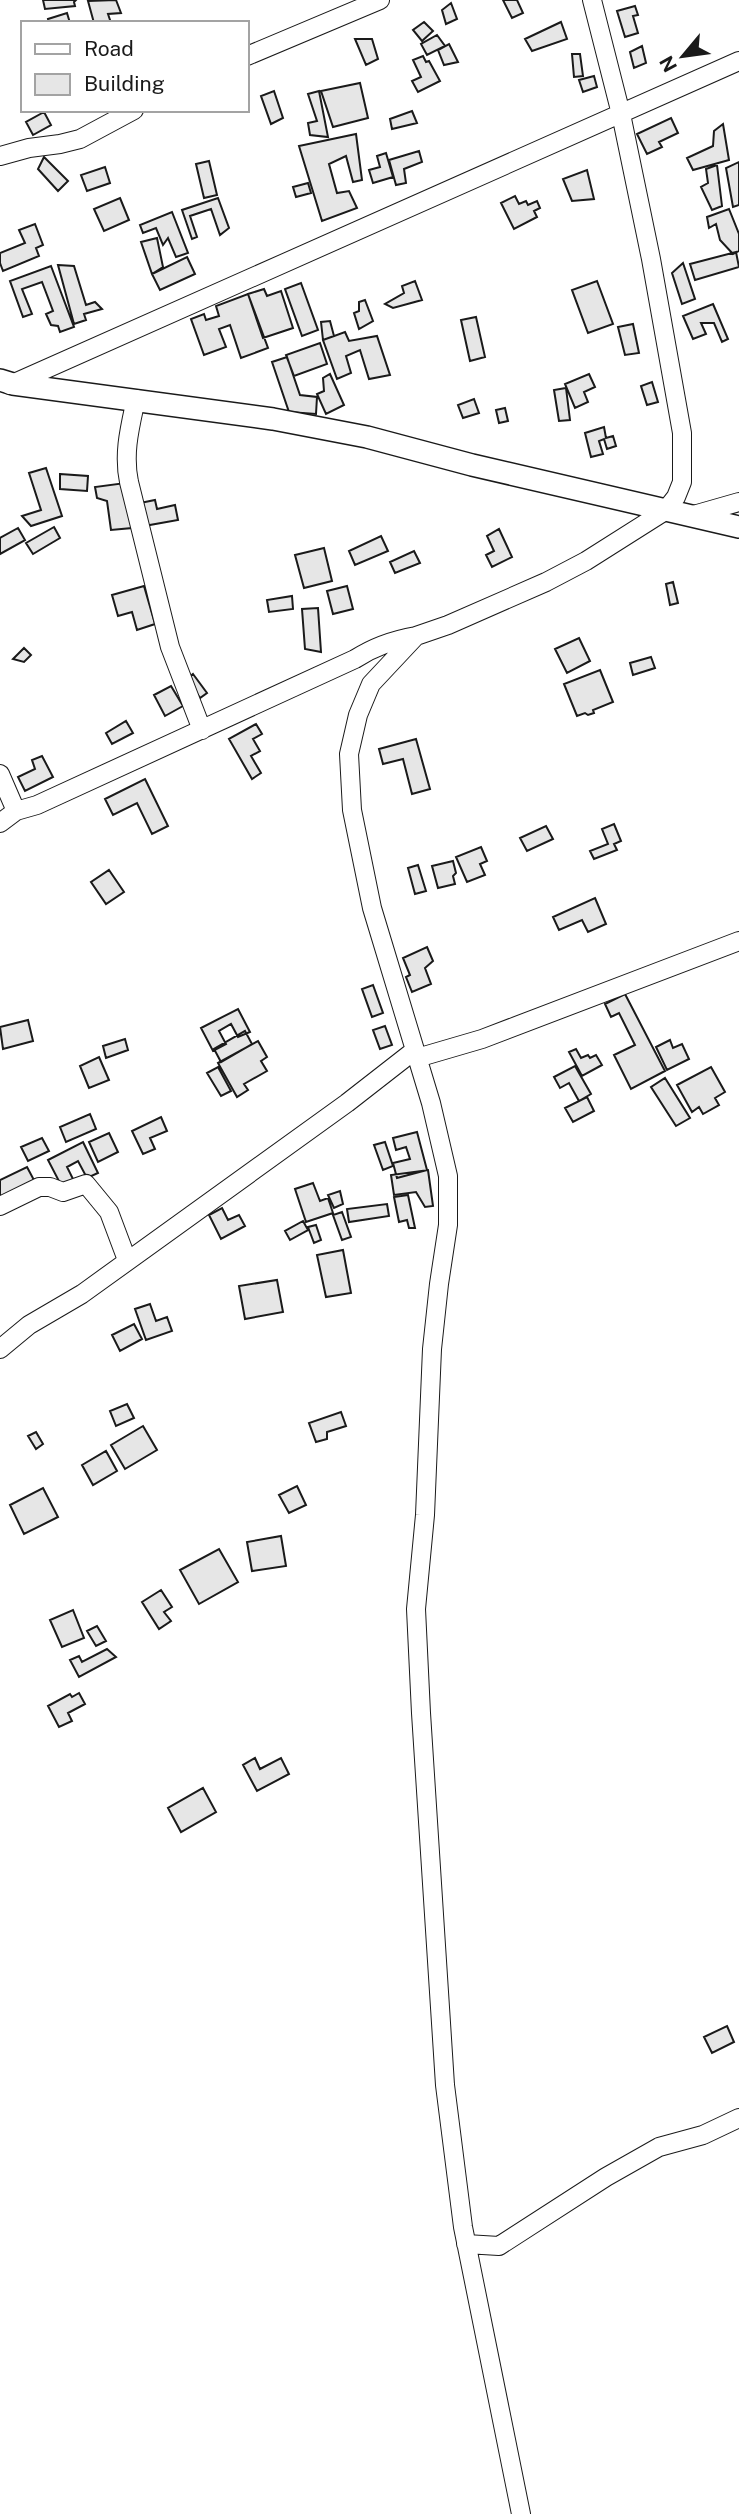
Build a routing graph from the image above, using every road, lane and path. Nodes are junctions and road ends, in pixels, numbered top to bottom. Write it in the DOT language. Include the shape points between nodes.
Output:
graph roads {
  1 [pos="380,0"];
  2 [pos="592,0"];
  3 [pos="248,56"];
  4 [pos="739,61"];
  5 [pos="130,112"];
  6 [pos="621,114"];
  7 [pos="0,156"];
  8 [pos="4,385"];
  9 [pos="136,399"];
  10 [pos="739,502"];
  11 [pos="666,511"];
  12 [pos="690,516"];
  13 [pos="739,527"];
  14 [pos="416,636"];
  15 [pos="202,730"];
  16 [pos="0,774"];
  17 [pos="16,811"];
  18 [pos="0,823"];
  19 [pos="739,941"];
  20 [pos="416,1054"];
  21 [pos="0,1206"];
  22 [pos="127,1260"];
  23 [pos="29,1325"];
  24 [pos="0,1342"];
  25 [pos="0,1349"];
  26 [pos="739,2118"];
  27 [pos="466,2244"];
  28 [pos="521,2514"];
  1 -- 3 [label="street"];
  2 -- 6 [label="street"];
  4 -- 6 [label="street"];
  5 -- 7 [label="street" via="80,139"];
  6 -- 8 [label="street"];
  6 -- 11 [label="street" via="682,433 682,482"];
  8 -- 9 [label="street"];
  9 -- 11 [label="street" via="367,437"];
  9 -- 15 [label="street" via="125,465 170,648"];
  10 -- 12 [label="street"];
  11 -- 12 [label="street"];
  11 -- 14 [label="street" via="546,582"];
  12 -- 13 [label="street"];
  14 -- 15 [label="street" via="374,647"];
  14 -- 20 [label="street" via="371,684 349,754 352,810 372,908"];
  15 -- 17 [label="street" via="37,806"];
  16 -- 17 [label="street"];
  17 -- 18 [label="street"];
  19 -- 20 [label="street" via="482,1039"];
  20 -- 22 [label="street"];
  20 -- 27 [label="street" via="448,1176 448,1225 432,1349 416,1609 445,2085"];
  21 -- 22 [label="street" via="39,1187 63,1192 86,1184 109,1212"];
  22 -- 23 [label="street"];
  23 -- 24 [label="street"];
  23 -- 25 [label="street"];
  26 -- 27 [label="street" via="703,2136 659,2147 499,2246"];
  27 -- 28 [label="street"];
}
